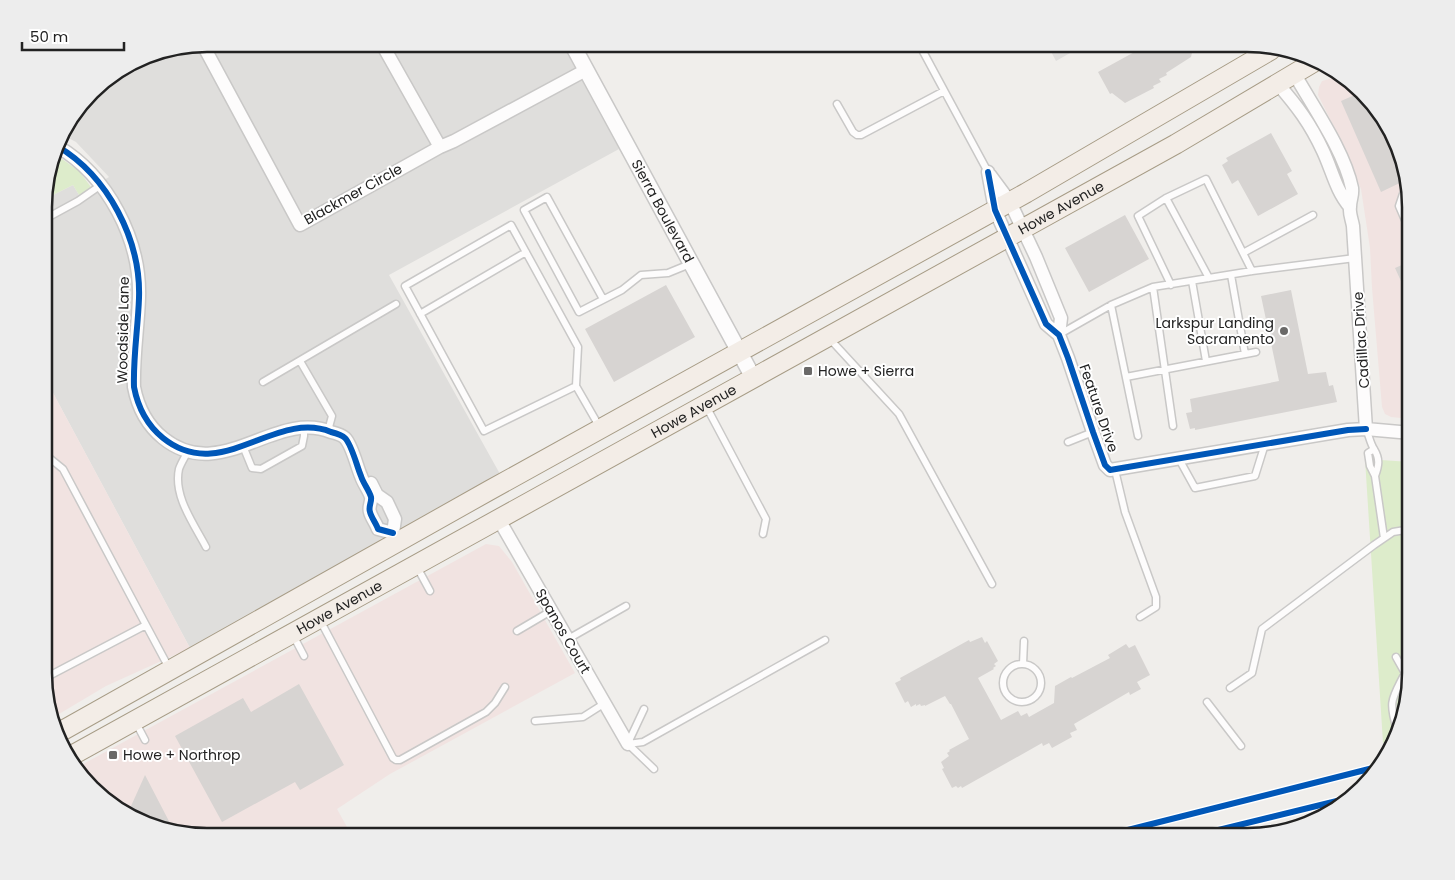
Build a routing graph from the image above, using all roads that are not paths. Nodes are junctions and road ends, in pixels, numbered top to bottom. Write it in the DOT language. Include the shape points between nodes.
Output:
graph roads {
  1 [pos="923,52"];
  2 [pos="207,53"];
  3 [pos="387,53"];
  4 [pos="577,53"];
  5 [pos="1265,54"];
  6 [pos="1309,65"];
  7 [pos="586,70"];
  8 [pos="1294,73"];
  9 [pos="1276,83"];
  10 [pos="944,91"];
  11 [pos="837,104"];
  12 [pos="440,147"];
  13 [pos="63,150"];
  14 [pos="988,172"];
  15 [pos="101,185"];
  16 [pos="1402,197"];
  17 [pos="1166,198"];
  18 [pos="1002,206"];
  19 [pos="1350,207"];
  20 [pos="1402,213"];
  21 [pos="52,215"];
  22 [pos="1313,215"];
  23 [pos="1016,233"];
  24 [pos="526,252"];
  25 [pos="1243,253"];
  26 [pos="1355,258"];
  27 [pos="692,264"];
  28 [pos="1252,271"];
  29 [pos="1230,275"];
  30 [pos="1209,278"];
  31 [pos="1192,281"];
  32 [pos="1171,285"];
  33 [pos="1153,288"];
  34 [pos="604,299"];
  35 [pos="396,304"];
  36 [pos="1111,305"];
  37 [pos="420,314"];
  38 [pos="1059,335"];
  39 [pos="828,338"];
  40 [pos="1256,352"];
  41 [pos="740,353"];
  42 [pos="1245,354"];
  43 [pos="300,361"];
  44 [pos="1206,361"];
  45 [pos="1165,369"];
  46 [pos="1126,377"];
  47 [pos="754,379"];
  48 [pos="264,382"];
  49 [pos="576,386"];
  50 [pos="705,405"];
  51 [pos="1174,426"];
  52 [pos="304,428"];
  53 [pos="602,429"];
  54 [pos="1366,429"];
  55 [pos="328,430"];
  56 [pos="1093,432"];
  57 [pos="1402,432"];
  58 [pos="1138,436"];
  59 [pos="1068,442"];
  60 [pos="1265,444"];
  61 [pos="243,446"];
  62 [pos="188,451"];
  63 [pos="1179,459"];
  64 [pos="52,460"];
  65 [pos="1115,470"];
  66 [pos="374,497"];
  67 [pos="498,518"];
  68 [pos="1402,530"];
  69 [pos="763,534"];
  70 [pos="395,538"];
  71 [pos="1384,538"];
  72 [pos="206,547"];
  73 [pos="416,564"];
  74 [pos="992,584"];
  75 [pos="430,592"];
  76 [pos="626,606"];
  77 [pos="551,610"];
  78 [pos="1140,617"];
  79 [pos="319,618"];
  80 [pos="146,625"];
  81 [pos="517,631"];
  82 [pos="292,633"];
  83 [pos="568,639"];
  84 [pos="825,640"];
  85 [pos="1024,641"];
  86 [pos="304,656"];
  87 [pos="1396,658"];
  88 [pos="1023,664"];
  89 [pos="1402,666"];
  90 [pos="170,670"];
  91 [pos="52,674"];
  92 [pos="1402,683"];
  93 [pos="505,687"];
  94 [pos="1230,688"];
  95 [pos="1207,702"];
  96 [pos="605,703"];
  97 [pos="644,709"];
  98 [pos="134,721"];
  99 [pos="535,721"];
  100 [pos="1394,721"];
  101 [pos="63,730"];
  102 [pos="144,740"];
  103 [pos="628,744"];
  104 [pos="1241,746"];
  105 [pos="75,753"];
  106 [pos="654,769"];
  1 -- 10 [label="lane"];
  2 -- 12 [label="street, Blackmer Circle" via="300,224"];
  3 -- 12 [label="street"];
  4 -- 7 [label="street, Sierra Boulevard"];
  5 -- 18 [label="main road, Howe Avenue"];
  6 -- 8 [label="main road, Howe Avenue"];
  7 -- 12 [label="street, Blackmer Circle"];
  7 -- 27 [label="street, Sierra Boulevard"];
  8 -- 9 [label="main road, Howe Avenue"];
  8 -- 19 [label="street, Cadillac Drive" via="1346,169 1353,197"];
  9 -- 19 [label="street, Cadillac Drive" via="1300,110 1322,149 1341,197"];
  9 -- 23 [label="main road, Howe Avenue" via="1176,144"];
  10 -- 11 [label="lane" via="861,135 853,132"];
  10 -- 14 [label="lane"];
  13 -- 15 [label="street, Woodside Lane"];
  14 -- 18 [label="street, Feature Drive"];
  15 -- 21 [label="lane"];
  15 -- 62 [label="street, Woodside Lane" via="125,227 137,269 139,297 134,374 137,400 143,416 155,432"];
  16 -- 20 [label="lane" via="1399,206"];
  17 -- 25 [label="lane" via="1206,178"];
  17 -- 30 [label="lane"];
  17 -- 32 [label="lane" via="1138,216"];
  18 -- 23 [label="street, Feature Drive"];
  18 -- 23 [label="street, Feature Drive"];
  18 -- 41 [label="main road, Howe Avenue"];
  19 -- 26 [label="street, Cadillac Drive"];
  22 -- 25 [label="lane"];
  23 -- 38 [label="street, Feature Drive" via="1046,324"];
  23 -- 38 [label="street, Feature Drive" via="1061,318"];
  23 -- 39 [label="main road, Howe Avenue"];
  24 -- 37 [label="lane"];
  24 -- 37 [label="lane" via="511,225 405,286"];
  24 -- 49 [label="lane" via="578,347"];
  25 -- 28 [label="lane"];
  26 -- 28 [label="lane"];
  26 -- 54 [label="street, Cadillac Drive"];
  27 -- 34 [label="lane" via="668,273 641,275"];
  27 -- 41 [label="street, Sierra Boulevard"];
  28 -- 29 [label="lane"];
  29 -- 30 [label="lane"];
  29 -- 42 [label="lane"];
  30 -- 31 [label="lane"];
  31 -- 32 [label="lane"];
  31 -- 44 [label="lane"];
  32 -- 33 [label="lane"];
  33 -- 36 [label="lane"];
  33 -- 45 [label="lane"];
  34 -- 34 [label="lane" via="579,312 524,210 547,197"];
  35 -- 43 [label="lane"];
  36 -- 38 [label="lane"];
  36 -- 46 [label="lane"];
  37 -- 49 [label="lane" via="484,431"];
  38 -- 56 [label="street, Feature Drive"];
  39 -- 47 [label="main road, Howe Avenue"];
  39 -- 74 [label="lane" via="899,414"];
  40 -- 42 [label="lane"];
  41 -- 47 [label="street, Sierra Boulevard"];
  41 -- 53 [label="main road, Howe Avenue"];
  42 -- 44 [label="lane"];
  43 -- 48 [label="lane"];
  43 -- 55 [label="lane" via="332,416"];
  44 -- 45 [label="lane"];
  45 -- 46 [label="lane"];
  45 -- 51 [label="lane"];
  46 -- 58 [label="lane"];
  47 -- 50 [label="main road, Howe Avenue"];
  49 -- 53 [label="lane"];
  50 -- 67 [label="main road, Howe Avenue"];
  50 -- 69 [label="lane" via="766,519"];
  52 -- 55 [label="street, Woodside Lane"];
  52 -- 61 [label="street, Woodside Lane"];
  52 -- 61 [label="lane" via="302,446 261,469 252,468"];
  53 -- 67 [label="main road" via="591,454 512,498"];
  53 -- 70 [label="main road, Howe Avenue"];
  54 -- 57 [label="street"];
  54 -- 60 [label="street, Feature Drive"];
  54 -- 71 [label="lane" via="1378,453 1375,476"];
  55 -- 66 [label="street, Woodside Lane" via="345,438 360,476"];
  56 -- 59 [label="lane"];
  56 -- 65 [label="street, Feature Drive" via="1105,464 1110,470"];
  60 -- 63 [label="street, Feature Drive"];
  60 -- 63 [label="lane" via="1255,476 1195,488"];
  61 -- 62 [label="street, Woodside Lane" via="225,453"];
  62 -- 72 [label="lane" via="178,482 184,504"];
  63 -- 65 [label="street, Feature Drive"];
  64 -- 80 [label="lane" via="63,469"];
  65 -- 78 [label="lane" via="1125,512 1156,597 1156,607"];
  66 -- 70 [label="street, Woodside Lane" via="387,502 395,519"];
  66 -- 70 [label="street, Woodside Lane" via="369,510 378,529"];
  67 -- 73 [label="main road, Howe Avenue"];
  67 -- 77 [label="street, Spanos Court"];
  68 -- 71 [label="lane"];
  70 -- 79 [label="main road" via="401,553 396,562 329,601"];
  70 -- 90 [label="main road, Howe Avenue"];
  71 -- 94 [label="lane" via="1262,629 1252,673"];
  73 -- 75 [label="lane"];
  73 -- 79 [label="main road, Howe Avenue"];
  76 -- 83 [label="lane"];
  77 -- 81 [label="lane"];
  77 -- 83 [label="street, Spanos Court"];
  79 -- 82 [label="main road, Howe Avenue"];
  79 -- 93 [label="lane" via="396,760 480,717 492,708"];
  80 -- 90 [label="lane"];
  80 -- 91 [label="lane"];
  82 -- 86 [label="lane"];
  82 -- 98 [label="main road, Howe Avenue"];
  83 -- 96 [label="street, Spanos Court"];
  84 -- 103 [label="lane" via="643,742"];
  85 -- 88 [label="lane"];
  87 -- 89 [label="lane"];
  88 -- 88 [label="lane" via="1008,670 1003,681 1006,694 1022,702 1034,698 1041,688 1036,670"];
  90 -- 101 [label="main road, Howe Avenue"];
  92 -- 100 [label="lane" via="1391,700"];
  95 -- 104 [label="lane"];
  96 -- 99 [label="lane" via="583,717"];
  96 -- 103 [label="street, Spanos Court"];
  97 -- 103 [label="lane"];
  98 -- 102 [label="lane"];
  98 -- 105 [label="main road, Howe Avenue"];
  103 -- 106 [label="lane"];
}
